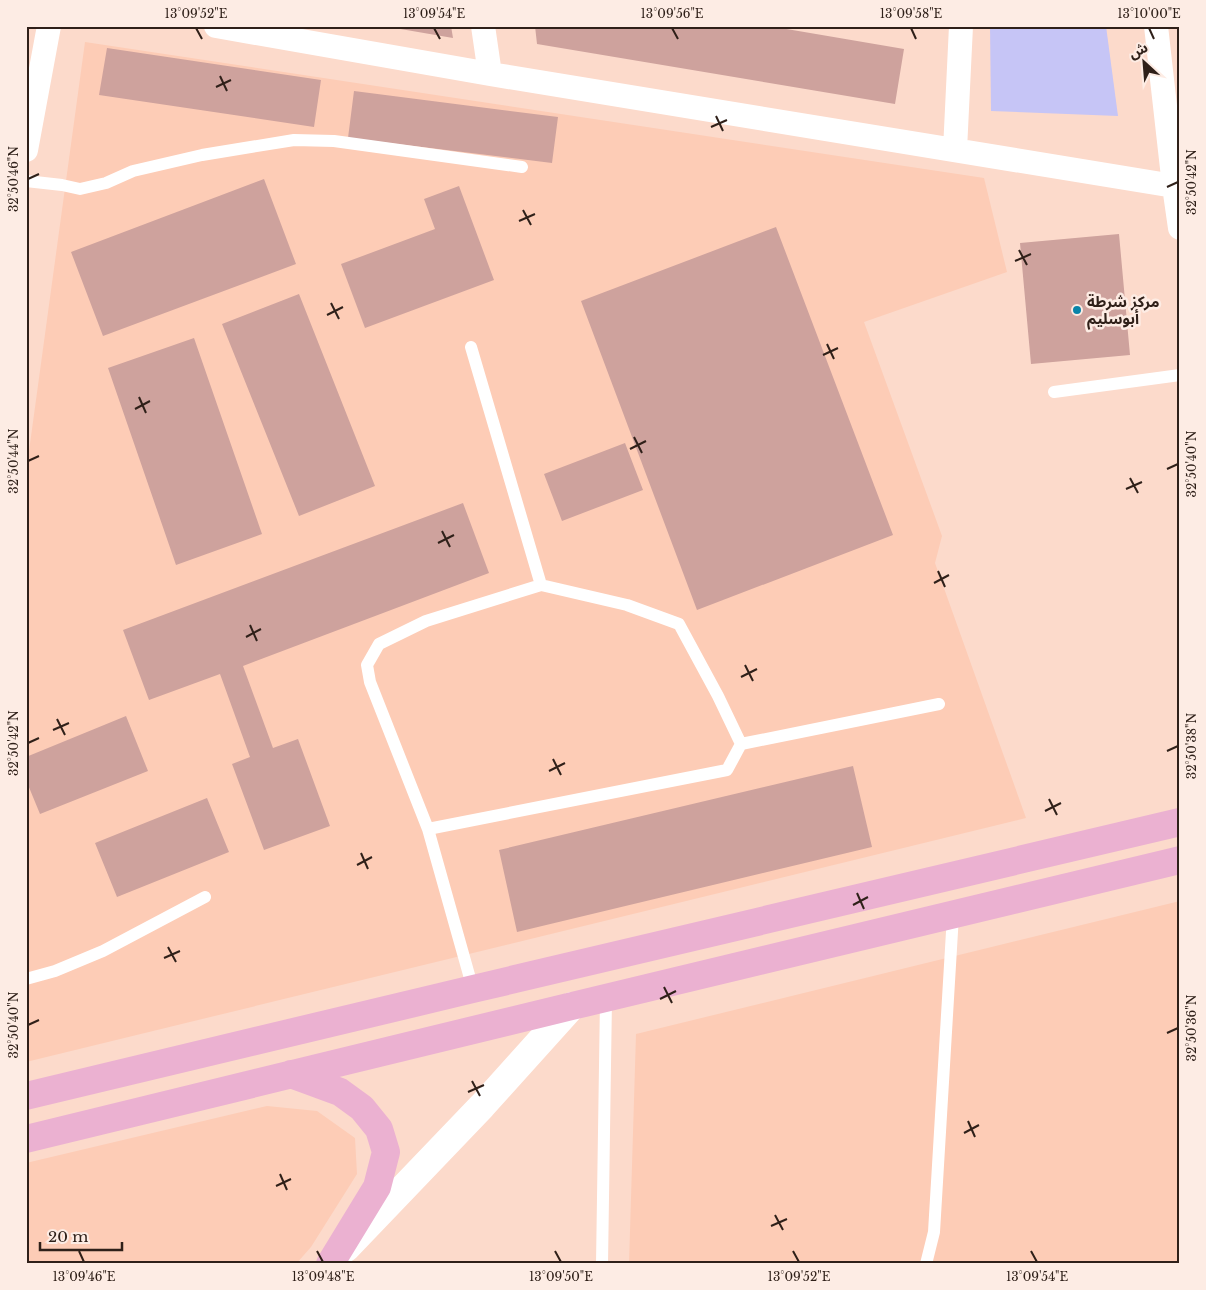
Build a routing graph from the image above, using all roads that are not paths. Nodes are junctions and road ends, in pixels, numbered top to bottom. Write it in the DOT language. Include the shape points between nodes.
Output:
graph roads {
  1 [pos="49,26"];
  2 [pos="216,26"];
  3 [pos="483,26"];
  4 [pos="961,26"];
  5 [pos="1156,26"];
  6 [pos="490,74"];
  7 [pos="26,150"];
  8 [pos="956,150"];
  9 [pos="522,167"];
  10 [pos="26,181"];
  11 [pos="1177,186"];
  12 [pos="1180,228"];
  13 [pos="471,347"];
  14 [pos="1180,374"];
  15 [pos="1054,392"];
  16 [pos="541,586"];
  17 [pos="939,704"];
  18 [pos="741,744"];
  19 [pos="1180,822"];
  20 [pos="428,829"];
  21 [pos="1180,860"];
  22 [pos="205,897"];
  23 [pos="953,915"];
  24 [pos="26,979"];
  25 [pos="473,989"];
  26 [pos="606,999"];
  27 [pos="572,1006"];
  28 [pos="291,1074"];
  29 [pos="26,1096"];
  30 [pos="26,1139"];
  31 [pos="331,1264"];
  32 [pos="602,1264"];
  33 [pos="926,1264"];
  1 -- 7 [label="street"];
  2 -- 6 [label="street"];
  3 -- 6 [label="street"];
  4 -- 8 [label="street"];
  5 -- 11 [label="street"];
  6 -- 8 [label="street"];
  8 -- 11 [label="street"];
  9 -- 10 [label="lane" via="334,141 294,140 202,155 133,171 106,183 80,189"];
  11 -- 12 [label="street"];
  13 -- 16 [label="lane"];
  14 -- 15 [label="lane"];
  16 -- 18 [label="lane" via="627,605 679,624"];
  16 -- 20 [label="lane" via="426,621 379,644 367,665 370,682"];
  17 -- 18 [label="lane"];
  18 -- 20 [label="lane" via="726,770"];
  19 -- 25 [label="main road"];
  20 -- 25 [label="lane"];
  21 -- 23 [label="main road"];
  22 -- 24 [label="lane" via="103,951"];
  23 -- 26 [label="main road"];
  23 -- 33 [label="lane" via="934,1232"];
  25 -- 29 [label="main road"];
  26 -- 27 [label="main road"];
  26 -- 32 [label="lane"];
  27 -- 28 [label="main road"];
  27 -- 31 [label="main road"];
  28 -- 30 [label="main road"];
  28 -- 31 [label="main road" via="340,1092 362,1108 379,1129 386,1152 377,1187"];
}
